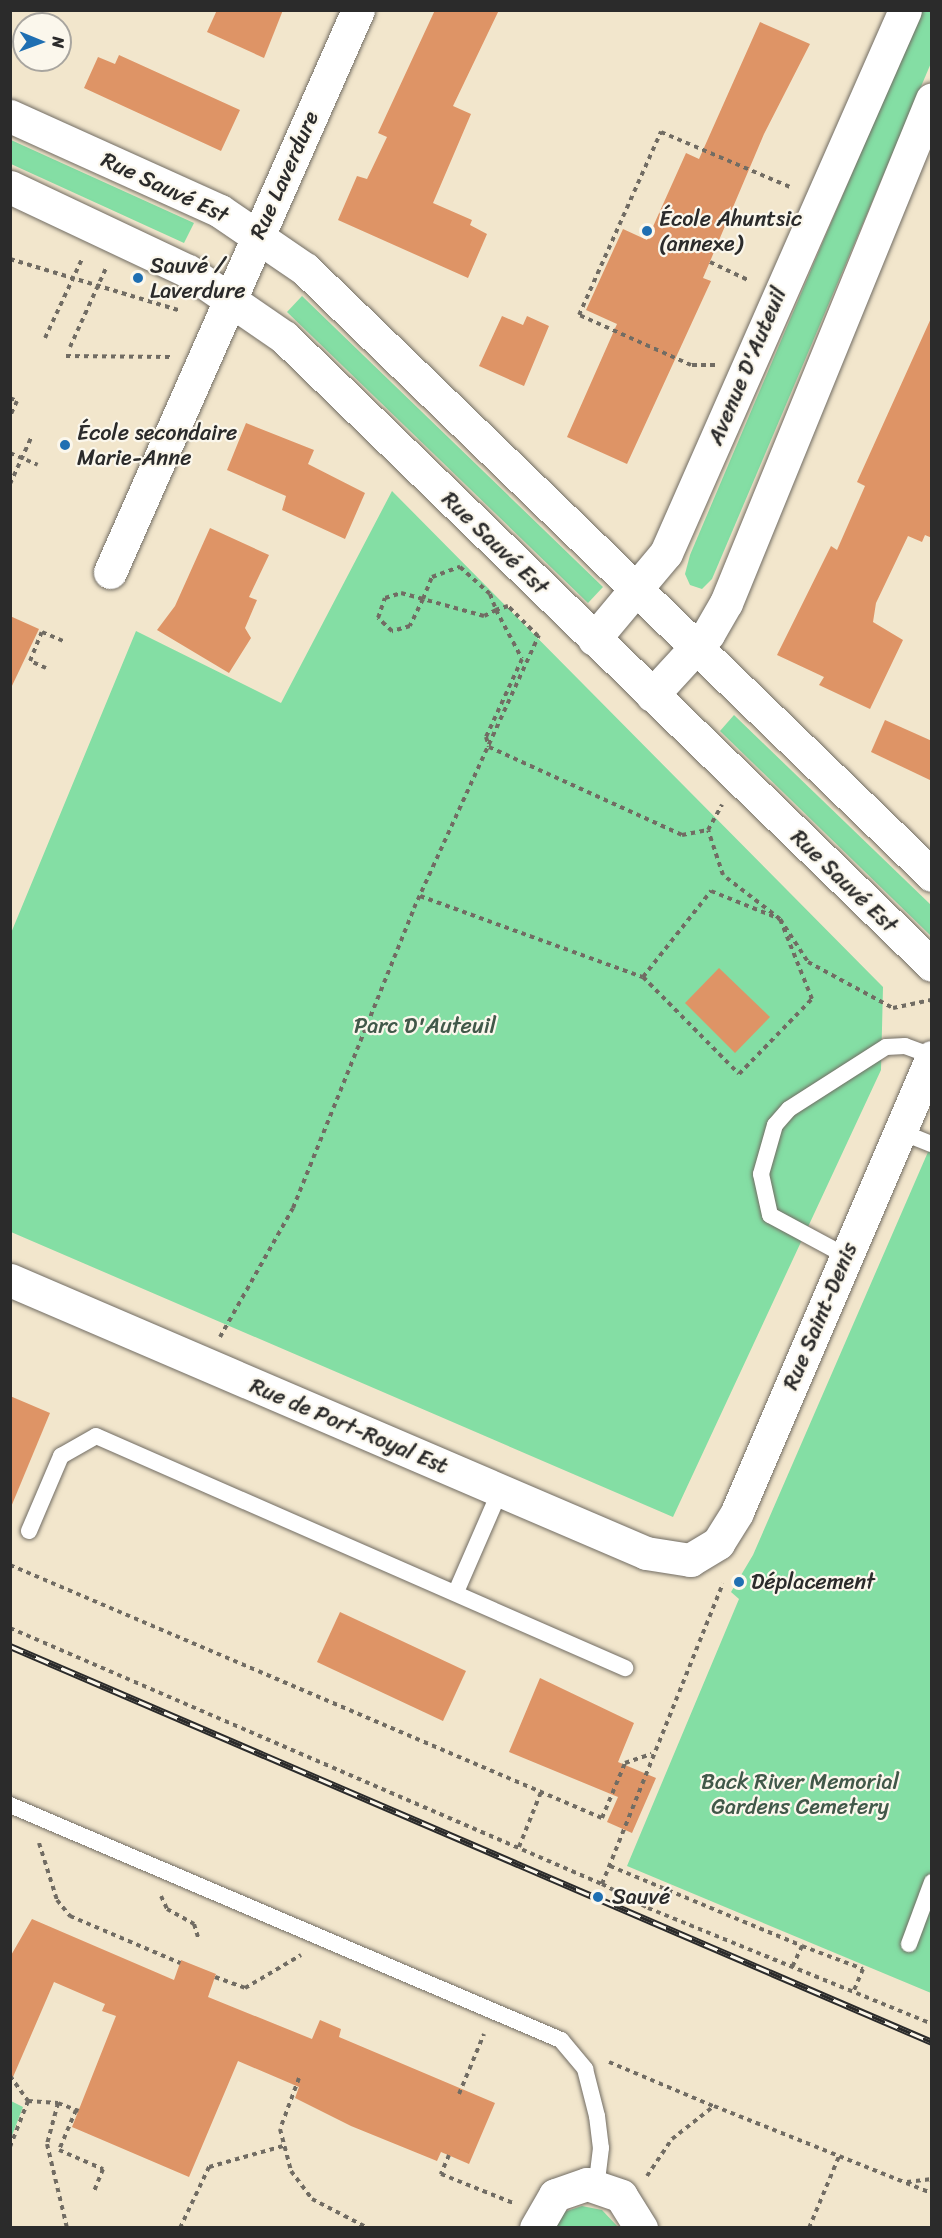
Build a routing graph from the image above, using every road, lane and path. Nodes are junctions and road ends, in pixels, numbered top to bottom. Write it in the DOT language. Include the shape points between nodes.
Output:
graph roads {
  1 [pos="358,10"];
  2 [pos="905,10"];
  3 [pos="932,99"];
  4 [pos="10,116"];
  5 [pos="10,187"];
  6 [pos="798,191"];
  7 [pos="257,234"];
  8 [pos="85,252"];
  9 [pos="10,259"];
  10 [pos="710,262"];
  11 [pos="108,263"];
  12 [pos="74,276"];
  13 [pos="99,283"];
  14 [pos="756,284"];
  15 [pos="230,297"];
  16 [pos="181,311"];
  17 [pos="45,338"];
  18 [pos="70,347"];
  19 [pos="66,356"];
  20 [pos="167,356"];
  21 [pos="719,365"];
  22 [pos="10,398"];
  23 [pos="10,416"];
  24 [pos="31,438"];
  25 [pos="10,453"];
  26 [pos="22,458"];
  27 [pos="38,465"];
  28 [pos="10,484"];
  29 [pos="110,572"];
  30 [pos="638,591"];
  31 [pos="423,599"];
  32 [pos="496,610"];
  33 [pos="594,639"];
  34 [pos="65,642"];
  35 [pos="696,648"];
  36 [pos="46,668"];
  37 [pos="652,695"];
  38 [pos="489,747"];
  39 [pos="722,804"];
  40 [pos="708,830"];
  41 [pos="932,875"];
  42 [pos="420,896"];
  43 [pos="780,919"];
  44 [pos="932,965"];
  45 [pos="643,977"];
  46 [pos="932,1000"];
  47 [pos="932,1056"];
  48 [pos="899,1131"];
  49 [pos="932,1144"];
  50 [pos="846,1256"];
  51 [pos="10,1280"];
  52 [pos="220,1338"];
  53 [pos="500,1491"];
  54 [pos="29,1531"];
  55 [pos="690,1560"];
  56 [pos="10,1565"];
  57 [pos="723,1583"];
  58 [pos="456,1592"];
  59 [pos="10,1628"];
  60 [pos="625,1668"];
  61 [pos="652,1754"];
  62 [pos="541,1792"];
  63 [pos="10,1805"];
  64 [pos="38,1839"];
  65 [pos="519,1847"];
  66 [pos="610,1866"];
  67 [pos="932,1882"];
  68 [pos="602,1884"];
  69 [pos="163,1887"];
  70 [pos="198,1937"];
  71 [pos="909,1944"];
  72 [pos="802,1946"];
  73 [pos="299,1960"];
  74 [pos="180,1963"];
  75 [pos="792,1967"];
  76 [pos="215,1977"];
  77 [pos="853,1992"];
  78 [pos="932,2024"];
  79 [pos="474,2057"];
  80 [pos="598,2057"];
  81 [pos="10,2076"];
  82 [pos="299,2078"];
  83 [pos="459,2094"];
  84 [pos="28,2101"];
  85 [pos="58,2103"];
  86 [pos="714,2106"];
  87 [pos="283,2146"];
  88 [pos="10,2147"];
  89 [pos="840,2154"];
  90 [pos="449,2155"];
  91 [pos="647,2176"];
  92 [pos="932,2179"];
  93 [pos="906,2182"];
  94 [pos="596,2186"];
  95 [pos="94,2191"];
  96 [pos="932,2193"];
  97 [pos="529,2217"];
  98 [pos="67,2228"];
  99 [pos="180,2228"];
  100 [pos="368,2228"];
  101 [pos="640,2228"];
  102 [pos="809,2228"];
  1 -- 7 [label="street, Rue Laverdure"];
  2 -- 30 [label="street, Avenue D'Auteuil" via="666,553"];
  3 -- 35 [label="street" via="726,603"];
  4 -- 7 [label="street, Rue Sauvé Est" via="220,211"];
  5 -- 15 [label="street, Rue Sauvé Est" via="170,261"];
  6 -- 21 [label="path" via="661,132 579,315 692,365"];
  7 -- 15 [label="street, Rue Laverdure"];
  7 -- 30 [label="street, Rue Sauvé Est" via="319,282"];
  8 -- 12 [label="path"];
  9 -- 12 [label="path"];
  10 -- 14 [label="path"];
  11 -- 13 [label="path"];
  12 -- 13 [label="path"];
  12 -- 17 [label="path"];
  13 -- 16 [label="path"];
  13 -- 18 [label="path"];
  15 -- 29 [label="street, Rue Laverdure"];
  15 -- 33 [label="street, Rue Sauvé Est" via="284,337"];
  19 -- 20 [label="path"];
  22 -- 23 [label="path" via="17,401"];
  24 -- 26 [label="path"];
  25 -- 26 [label="path"];
  26 -- 27 [label="path"];
  26 -- 28 [label="path"];
  30 -- 33 [label="street, Avenue D'Auteuil"];
  30 -- 35 [label="street, Rue Sauvé Est"];
  31 -- 31 [label="path" via="410,626 392,631 378,618 385,598 401,593"];
  31 -- 32 [label="path" via="458,613 484,616"];
  31 -- 32 [label="path" via="432,577 460,567 490,594"];
  32 -- 38 [label="path" via="522,659 486,737"];
  32 -- 38 [label="path" via="508,606 538,636"];
  33 -- 37 [label="street, Rue Sauvé Est"];
  34 -- 36 [label="path" via="42,632 30,661"];
  35 -- 37 [label="street"];
  35 -- 41 [label="street, Rue Sauvé Est"];
  37 -- 44 [label="street, Rue Sauvé Est"];
  38 -- 40 [label="path" via="682,836"];
  38 -- 42 [label="path"];
  39 -- 40 [label="path"];
  40 -- 43 [label="path" via="723,875"];
  42 -- 45 [label="path"];
  42 -- 52 [label="path" via="293,1208"];
  43 -- 45 [label="path" via="711,891"];
  43 -- 45 [label="path" via="812,999 739,1074"];
  43 -- 46 [label="path" via="808,962 893,1008"];
  47 -- 48 [label="street, Rue Saint-Denis"];
  47 -- 50 [label="lane" via="905,1046 886,1047 789,1109 775,1125 761,1174 770,1215"];
  48 -- 49 [label="lane"];
  48 -- 50 [label="street, Rue Saint-Denis"];
  50 -- 55 [label="street, Rue Saint-Denis" via="737,1512 718,1542"];
  51 -- 53 [label="street, Rue de Port-Royal Est"];
  53 -- 55 [label="street, Rue de Port-Royal Est" via="646,1553"];
  53 -- 58 [label="lane"];
  54 -- 58 [label="lane" via="61,1456 96,1436"];
  56 -- 62 [label="path"];
  57 -- 61 [label="path"];
  58 -- 60 [label="lane"];
  59 -- 65 [label="path"];
  61 -- 62 [label="path" via="625,1763 602,1818"];
  61 -- 66 [label="path"];
  62 -- 65 [label="path"];
  63 -- 94 [label="lane" via="561,2040 585,2068 597,2116 601,2148"];
  64 -- 74 [label="path" via="57,1900 70,1916"];
  65 -- 68 [label="path"];
  66 -- 68 [label="path"];
  66 -- 72 [label="path"];
  67 -- 71 [label="lane"];
  68 -- 75 [label="path"];
  69 -- 70 [label="path" via="164,1905 194,1924"];
  72 -- 75 [label="path"];
  72 -- 77 [label="path" via="863,1969"];
  73 -- 76 [label="path" via="245,1988"];
  75 -- 77 [label="path"];
  77 -- 78 [label="path"];
  79 -- 83 [label="path"];
  80 -- 86 [label="path"];
  81 -- 84 [label="path"];
  82 -- 87 [label="path" via="282,2118"];
  84 -- 85 [label="path"];
  84 -- 88 [label="path"];
  85 -- 95 [label="path" via="77,2110 59,2150 104,2169"];
  85 -- 98 [label="path" via="47,2144"];
  86 -- 89 [label="path"];
  86 -- 91 [label="path" via="672,2139"];
  87 -- 99 [label="path" via="209,2167"];
  87 -- 100 [label="path" via="291,2171 312,2199"];
  89 -- 93 [label="path"];
  89 -- 102 [label="path"];
  90 -- 97 [label="path" via="441,2174"];
  92 -- 93 [label="path"];
  93 -- 96 [label="path"];
  94 -- 97 [label="street" via="570,2187"];
  94 -- 101 [label="street" via="628,2202"];
}
